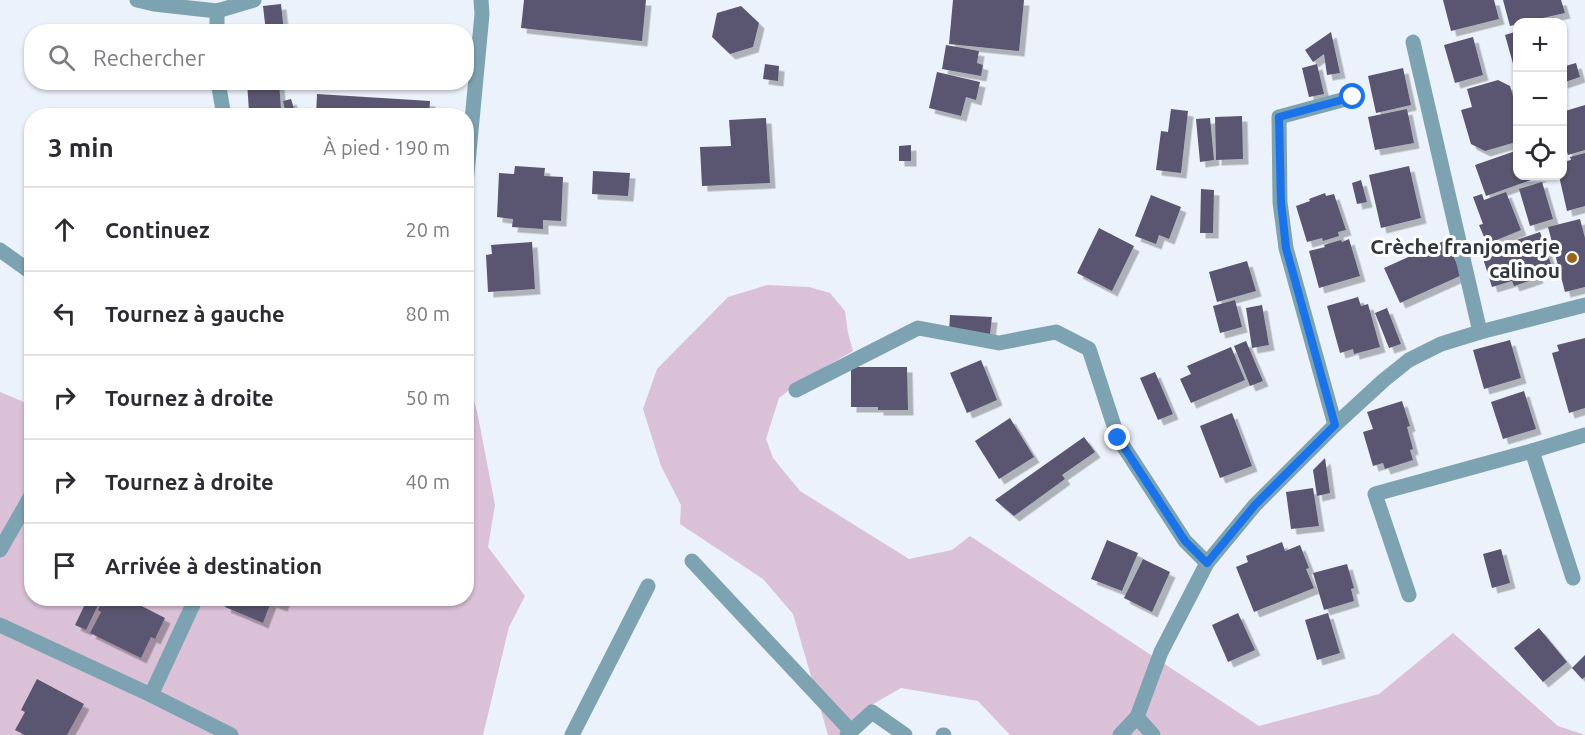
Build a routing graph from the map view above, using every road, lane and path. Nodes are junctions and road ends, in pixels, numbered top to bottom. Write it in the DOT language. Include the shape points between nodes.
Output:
graph roads {
  1 [pos="137,0"];
  2 [pos="254,0"];
  3 [pos="481,0"];
  4 [pos="216,11"];
  5 [pos="217,24"];
  6 [pos="1413,42"];
  7 [pos="219,90"];
  8 [pos="1353,97"];
  9 [pos="223,108"];
  10 [pos="473,108"];
  11 [pos="0,250"];
  12 [pos="24,267"];
  13 [pos="1585,305"];
  14 [pos="1480,332"];
  15 [pos="796,390"];
  16 [pos="1335,425"];
  17 [pos="1585,435"];
  18 [pos="1532,451"];
  19 [pos="24,508"];
  20 [pos="0,550"];
  21 [pos="692,561"];
  22 [pos="1207,563"];
  23 [pos="1573,578"];
  24 [pos="648,586"];
  25 [pos="1409,596"];
  26 [pos="192,606"];
  27 [pos="0,625"];
  28 [pos="151,694"];
  29 [pos="1137,717"];
  30 [pos="849,733"];
  31 [pos="231,735"];
  32 [pos="572,735"];
  33 [pos="905,735"];
  34 [pos="1120,735"];
  35 [pos="1153,735"];
  1 -- 4 [label="street"];
  2 -- 4 [label="street"];
  3 -- 10 [label="street"];
  4 -- 5 [label="street"];
  6 -- 14 [label="street"];
  7 -- 9 [label="street"];
  8 -- 16 [label="street" via="1279,117 1286,248"];
  11 -- 12 [label="street"];
  13 -- 14 [label="street"];
  14 -- 16 [label="street" via="1441,344 1409,360"];
  15 -- 22 [label="street" via="918,328 999,343 1056,332 1089,349 1118,438 1185,541"];
  16 -- 22 [label="street" via="1255,505"];
  17 -- 18 [label="street"];
  18 -- 23 [label="street"];
  18 -- 25 [label="street" via="1375,494"];
  19 -- 20 [label="street"];
  21 -- 30 [label="street"];
  22 -- 29 [label="street" via="1161,652"];
  24 -- 32 [label="street"];
  26 -- 28 [label="street"];
  27 -- 28 [label="street"];
  28 -- 31 [label="street"];
  29 -- 34 [label="street"];
  29 -- 35 [label="street"];
  30 -- 33 [label="street" via="872,712"];
}
